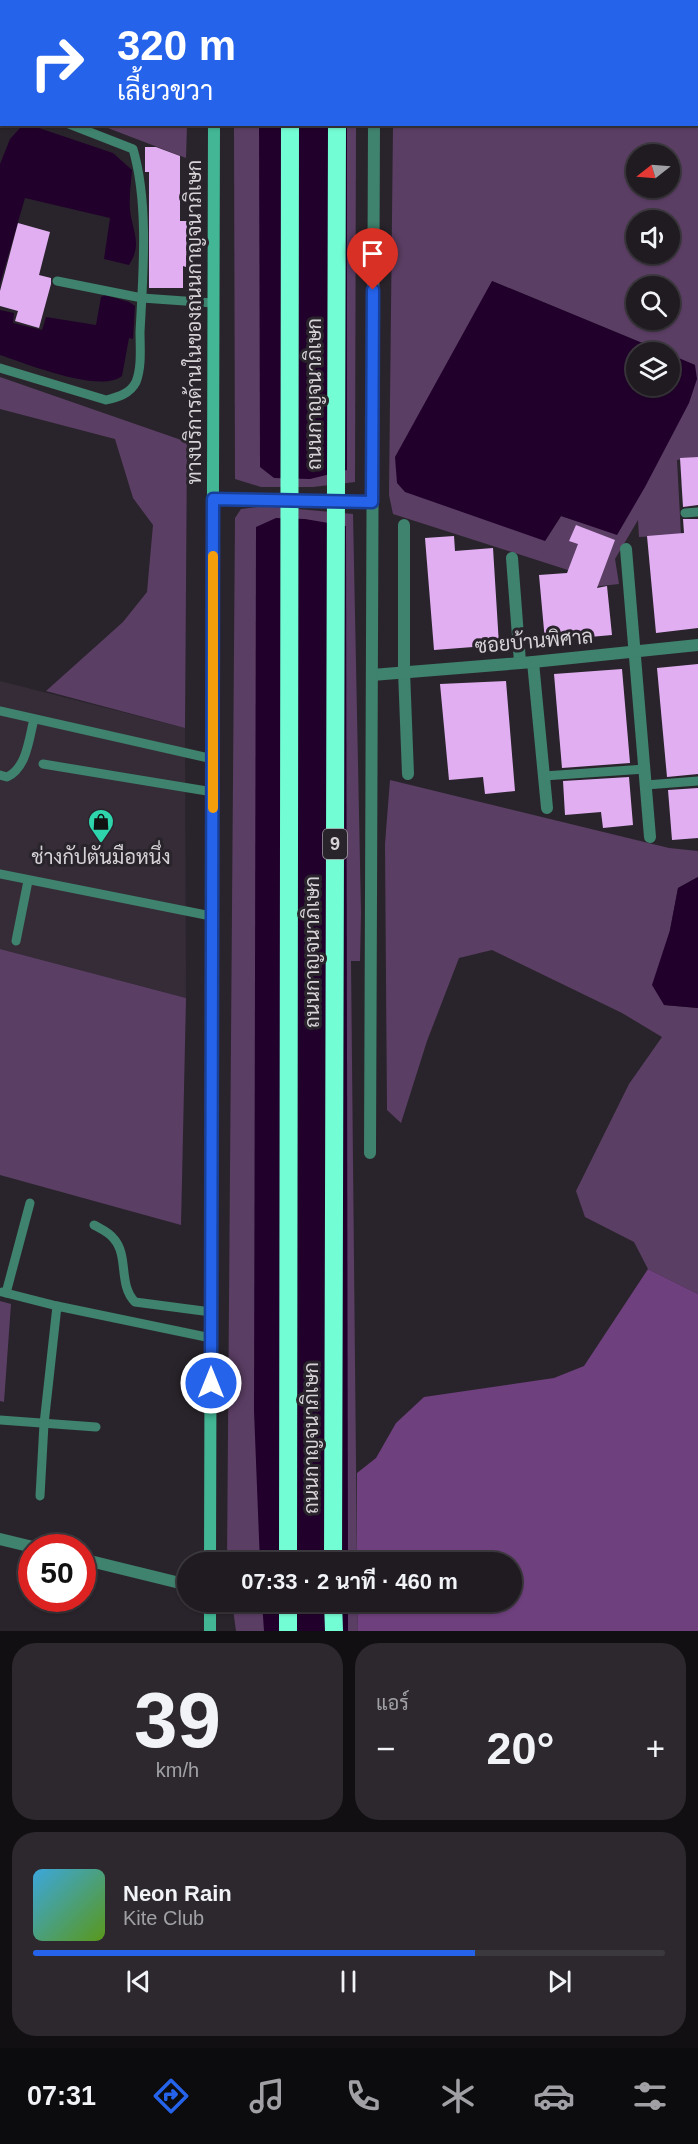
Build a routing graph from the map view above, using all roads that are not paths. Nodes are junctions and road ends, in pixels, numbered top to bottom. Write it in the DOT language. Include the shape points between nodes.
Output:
graph roads {
  1 [pos="74,126"];
  2 [pos="214,126"];
  3 [pos="290,126"];
  4 [pos="337,126"];
  5 [pos="374,126"];
  6 [pos="57,281"];
  7 [pos="142,298"];
  8 [pos="213,303"];
  9 [pos="0,368"];
  10 [pos="213,499"];
  11 [pos="372,502"];
  12 [pos="698,512"];
  13 [pos="685,513"];
  14 [pos="404,525"];
  15 [pos="626,549"];
  16 [pos="512,558"];
  17 [pos="698,645"];
  18 [pos="635,651"];
  19 [pos="526,662"];
  20 [pos="404,671"];
  21 [pos="372,675"];
  22 [pos="0,711"];
  23 [pos="34,719"];
  24 [pos="213,759"];
  25 [pos="43,764"];
  26 [pos="645,769"];
  27 [pos="408,774"];
  28 [pos="0,775"];
  29 [pos="544,776"];
  30 [pos="698,781"];
  31 [pos="646,785"];
  32 [pos="213,792"];
  33 [pos="547,808"];
  34 [pos="650,837"];
  35 [pos="0,874"];
  36 [pos="28,881"];
  37 [pos="211,916"];
  38 [pos="16,941"];
  39 [pos="370,1153"];
  40 [pos="30,1203"];
  41 [pos="94,1226"];
  42 [pos="3,1293"];
  43 [pos="57,1306"];
  44 [pos="211,1312"];
  45 [pos="211,1338"];
  46 [pos="0,1420"];
  47 [pos="44,1424"];
  48 [pos="96,1427"];
  49 [pos="40,1496"];
  50 [pos="0,1539"];
  51 [pos="18,1543"];
  52 [pos="210,1552"];
  53 [pos="288,1552"];
  54 [pos="333,1552"];
  55 [pos="96,1562"];
  56 [pos="177,1582"];
  57 [pos="210,1612"];
  58 [pos="288,1612"];
  59 [pos="333,1612"];
  60 [pos="210,1631"];
  61 [pos="288,1631"];
  62 [pos="334,1631"];
  1 -- 7 [label="lane" via="133,149 143,198"];
  2 -- 8 [label="main road, ทางบริการด้านในของถนนกาญจนาภิเษก"];
  3 -- 53 [label="highway, ถนนกาญจนาภิเษก, bridge"];
  4 -- 54 [label="highway, ถนนกาญจนาภิเษก / 9, bridge"];
  5 -- 11 [label="street"];
  6 -- 7 [label="lane"];
  7 -- 8 [label="lane"];
  7 -- 9 [label="lane" via="139,370 135,383 118,397 106,400"];
  8 -- 10 [label="main road, ทางบริการด้านในของถนนกาญจนาภิเษก"];
  10 -- 11 [label="street"];
  10 -- 24 [label="main road, ทางบริการด้านในของถนนกาญจนาภิเษก"];
  11 -- 21 [label="street"];
  12 -- 13 [label="lane"];
  14 -- 20 [label="street"];
  15 -- 18 [label="street"];
  16 -- 19 [label="street"];
  17 -- 18 [label="street, ซอยบ้านพิศาล"];
  18 -- 19 [label="street, ซอยบ้านพิศาล"];
  18 -- 26 [label="street"];
  19 -- 20 [label="street, ซอยบ้านพิศาล"];
  19 -- 29 [label="street"];
  20 -- 21 [label="street, ซอยบ้านพิศาล"];
  20 -- 27 [label="street"];
  21 -- 39 [label="street"];
  22 -- 23 [label="lane"];
  23 -- 24 [label="lane"];
  23 -- 28 [label="lane" via="22,764 16,773"];
  24 -- 32 [label="main road, ทางบริการด้านในของถนนกาญจนาภิเษก"];
  25 -- 32 [label="lane"];
  26 -- 29 [label="lane"];
  26 -- 31 [label="street"];
  29 -- 33 [label="street"];
  30 -- 31 [label="lane"];
  31 -- 34 [label="street"];
  32 -- 37 [label="main road, ทางบริการด้านในของถนนกาญจนาภิเษก"];
  35 -- 36 [label="lane"];
  36 -- 37 [label="lane"];
  36 -- 38 [label="lane"];
  37 -- 44 [label="main road, ทางบริการด้านในของถนนกาญจนาภิเษก"];
  40 -- 42 [label="lane"];
  41 -- 44 [label="lane" via="118,1244 126,1288 135,1302"];
  42 -- 43 [label="lane"];
  43 -- 45 [label="lane"];
  43 -- 47 [label="lane"];
  44 -- 45 [label="main road, ทางบริการด้านในของถนนกาญจนาภิเษก"];
  45 -- 52 [label="main road, ทางบริการด้านในของถนนกาญจนาภิเษก"];
  46 -- 47 [label="lane"];
  47 -- 48 [label="lane"];
  47 -- 49 [label="lane"];
  50 -- 51 [label="street"];
  55 -- 56 [label="street"];
  57 -- 60 [label="main road"];
  58 -- 61 [label="highway"];
  59 -- 62 [label="highway"];
}
